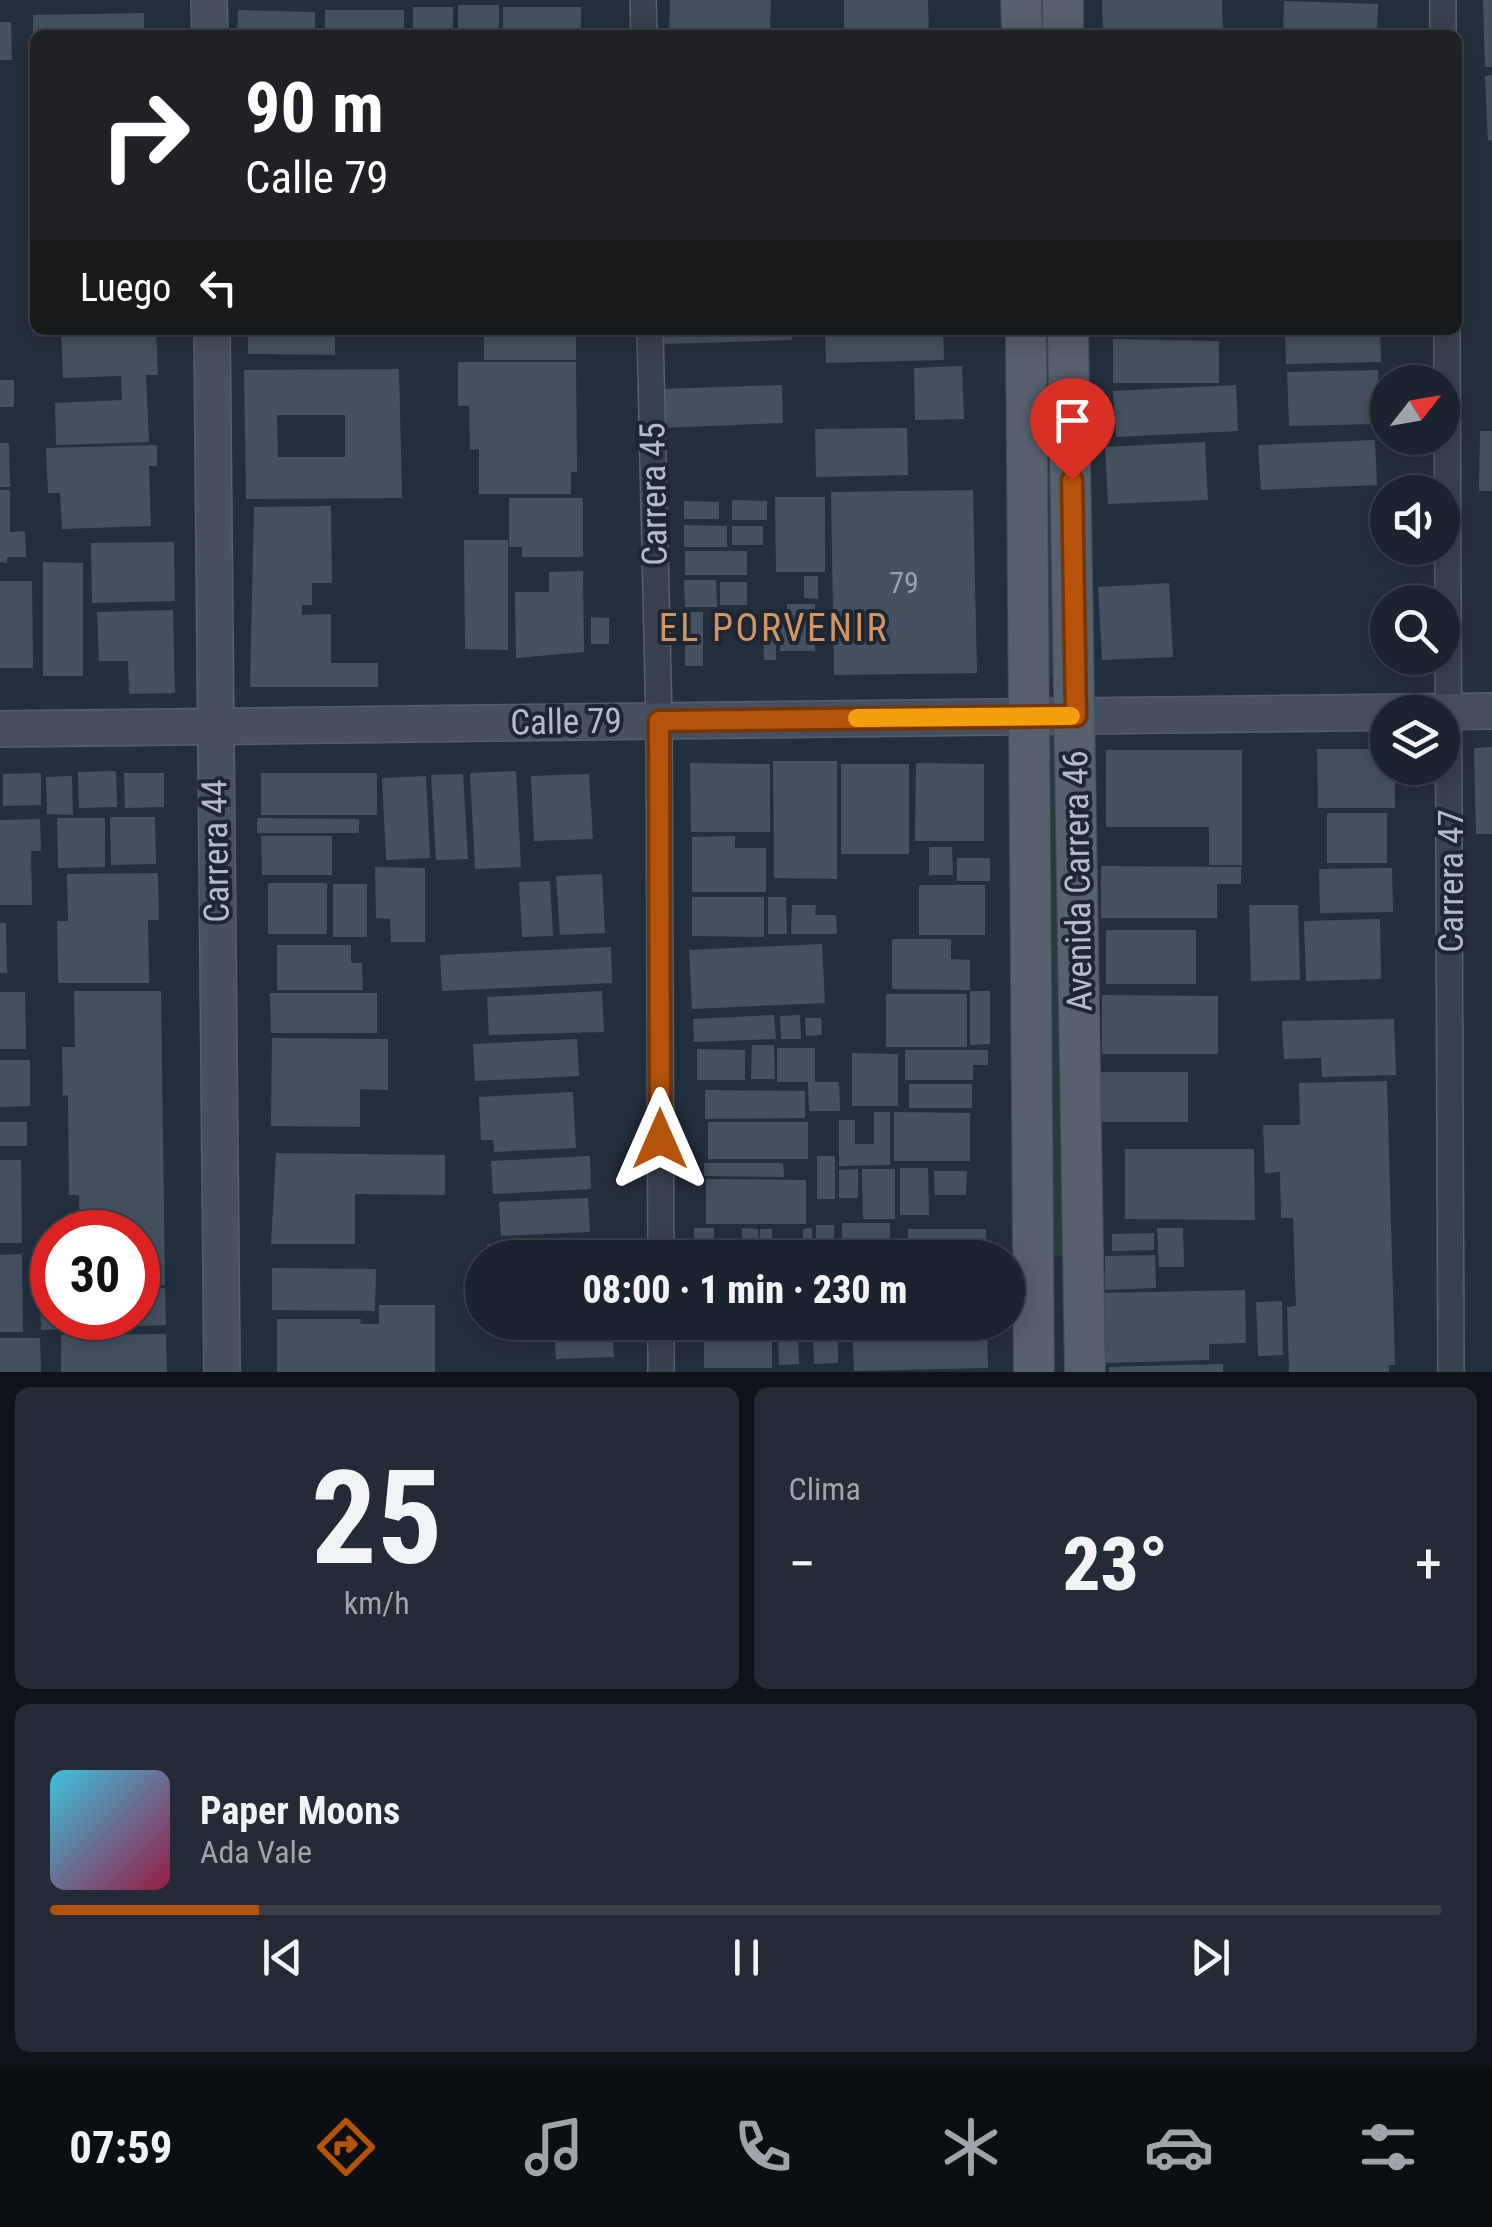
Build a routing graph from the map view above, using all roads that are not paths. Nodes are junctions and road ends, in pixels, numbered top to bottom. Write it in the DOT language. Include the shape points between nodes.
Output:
graph roads {
  1 [pos="210,0"];
  2 [pos="643,0"];
  3 [pos="1021,0"];
  4 [pos="1063,0"];
  5 [pos="1443,0"];
  6 [pos="210,30"];
  7 [pos="644,30"];
  8 [pos="1022,30"];
  9 [pos="1063,30"];
  10 [pos="1444,30"];
  11 [pos="212,335"];
  12 [pos="650,335"];
  13 [pos="1026,335"];
  14 [pos="1068,335"];
  15 [pos="1446,335"];
  16 [pos="1451,695"];
  17 [pos="1460,711"];
  18 [pos="1492,711"];
  19 [pos="1370,712"];
  20 [pos="1031,716"];
  21 [pos="1076,716"];
  22 [pos="659,721"];
  23 [pos="214,727"];
  24 [pos="0,729"];
  25 [pos="1451,785"];
  26 [pos="660,1240"];
  27 [pos="1084,1290"];
  28 [pos="1032,1291"];
  29 [pos="661,1340"];
  30 [pos="222,1372"];
  31 [pos="661,1372"];
  32 [pos="1034,1372"];
  33 [pos="1085,1372"];
  34 [pos="1451,1372"];
  1 -- 6 [label="main road"];
  2 -- 7 [label="street"];
  3 -- 8 [label="main road"];
  4 -- 9 [label="main road"];
  5 -- 10 [label="street"];
  11 -- 23 [label="main road, Carrera 44"];
  12 -- 22 [label="street, Carrera 45"];
  13 -- 20 [label="main road, Avenida Carrera 46"];
  14 -- 21 [label="main road, Avenida Carrera 46"];
  15 -- 16 [label="street, Carrera 47"];
  17 -- 18 [label="main road, Calle 79"];
  19 -- 21 [label="main road, Calle 79"];
  20 -- 21 [label="main road, Calle 79"];
  20 -- 22 [label="main road, Calle 79"];
  20 -- 28 [label="main road, Avenida Carrera 46"];
  21 -- 27 [label="main road, Avenida Carrera 46"];
  22 -- 23 [label="main road, Calle 79"];
  22 -- 26 [label="street, Carrera 45"];
  23 -- 24 [label="main road, Calle 79"];
  23 -- 30 [label="main road, Carrera 44"];
  25 -- 34 [label="street, Carrera 47"];
  27 -- 28 [label="main road"];
  27 -- 33 [label="main road, Avenida Carrera 46"];
  28 -- 32 [label="main road, Avenida Carrera 46"];
  29 -- 31 [label="street"];
}
